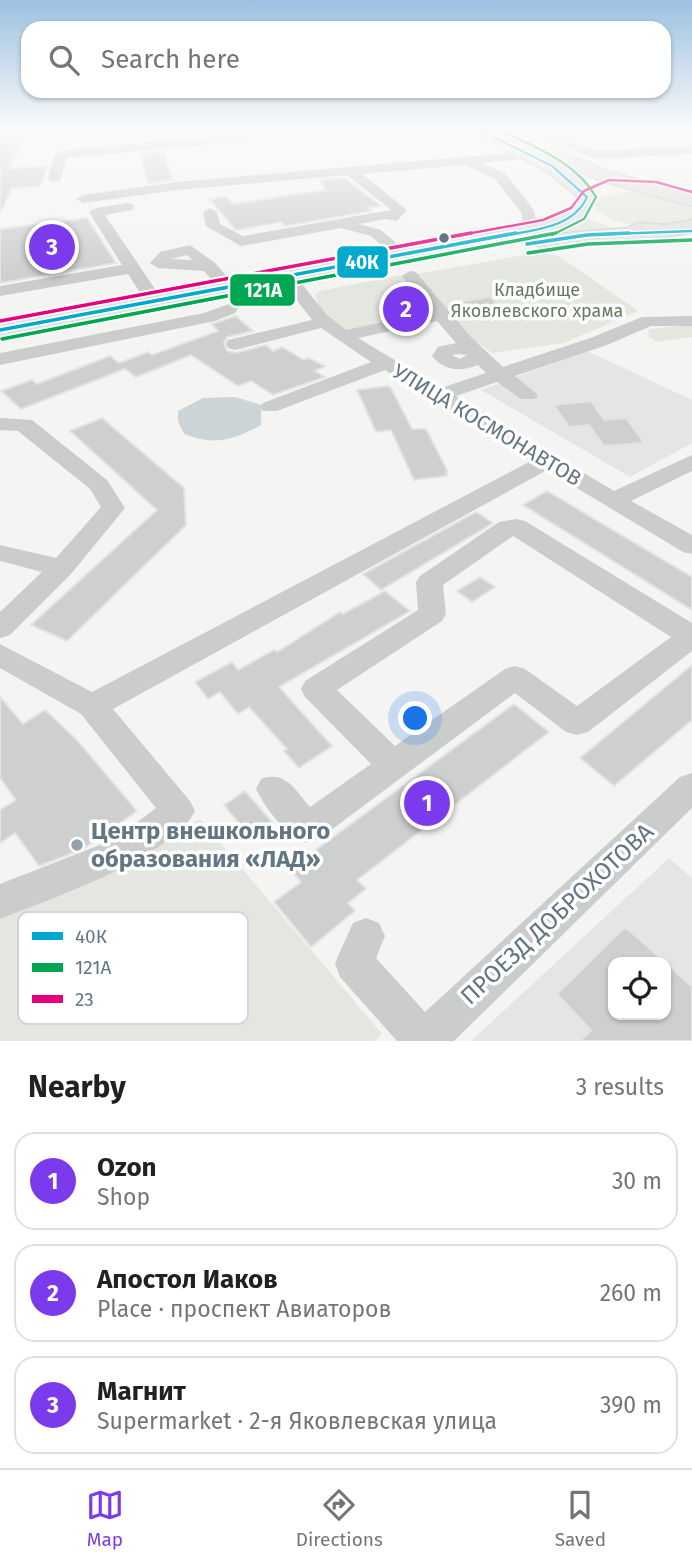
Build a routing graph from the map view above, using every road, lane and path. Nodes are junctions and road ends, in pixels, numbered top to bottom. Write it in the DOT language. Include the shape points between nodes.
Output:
graph roads {
  1 [pos="257,179"];
  2 [pos="360,179"];
  3 [pos="502,179"];
  4 [pos="571,179"];
  5 [pos="613,179"];
  6 [pos="656,190"];
  7 [pos="692,193"];
  8 [pos="83,199"];
  9 [pos="692,201"];
  10 [pos="150,203"];
  11 [pos="586,203"];
  12 [pos="210,212"];
  13 [pos="397,213"];
  14 [pos="336,224"];
  15 [pos="545,228"];
  16 [pos="692,229"];
  17 [pos="661,231"];
  18 [pos="376,233"];
  19 [pos="401,254"];
  20 [pos="209,266"];
  21 [pos="132,268"];
  22 [pos="410,276"];
  23 [pos="295,287"];
  24 [pos="0,291"];
  25 [pos="229,298"];
  26 [pos="153,301"];
  27 [pos="441,315"];
  28 [pos="692,321"];
  29 [pos="324,322"];
  30 [pos="0,330"];
  31 [pos="342,336"];
  32 [pos="234,344"];
  33 [pos="0,345"];
  34 [pos="0,359"];
  35 [pos="386,363"];
  36 [pos="498,376"];
  37 [pos="528,395"];
  38 [pos="440,396"];
  39 [pos="270,407"];
  40 [pos="0,425"];
  41 [pos="547,461"];
  42 [pos="692,461"];
  43 [pos="497,488"];
  44 [pos="613,501"];
  45 [pos="516,527"];
  46 [pos="692,545"];
  47 [pos="0,553"];
  48 [pos="62,568"];
  49 [pos="0,628"];
  50 [pos="0,655"];
  51 [pos="92,706"];
  52 [pos="394,766"];
  53 [pos="692,787"];
  54 [pos="273,789"];
  55 [pos="0,902"];
  56 [pos="366,936"];
  57 [pos="424,1041"];
  1 -- 8 [label="street"];
  2 -- 13 [label="street" via="400,210"];
  3 -- 15 [label="street" via="528,212 528,219"];
  4 -- 11 [label="main road" via="585,192"];
  5 -- 6 [label="main road"];
  6 -- 7 [label="main road"];
  6 -- 9 [label="main road"];
  6 -- 11 [label="main road" via="611,190"];
  10 -- 21 [label="street" via="96,212"];
  11 -- 15 [label="main road" via="571,218"];
  11 -- 17 [label="main road" via="592,214 604,221"];
  12 -- 14 [label="street" via="213,226 241,241"];
  13 -- 14 [label="street"];
  13 -- 18 [label="street"];
  14 -- 18 [label="street"];
  15 -- 19 [label="main road"];
  16 -- 17 [label="main road"];
  17 -- 23 [label="main road" via="561,238"];
  18 -- 19 [label="street"];
  19 -- 25 [label="main road"];
  20 -- 25 [label="street"];
  21 -- 24 [label="street"];
  21 -- 26 [label="street"];
  22 -- 27 [label="street"];
  23 -- 29 [label="street, УЛИЦА КОСМОНАВТОВ"];
  23 -- 33 [label="main road"];
  25 -- 26 [label="main road"];
  25 -- 34 [label="street" via="209,317"];
  26 -- 30 [label="main road"];
  27 -- 31 [label="street"];
  27 -- 36 [label="street"];
  28 -- 36 [label="street" via="648,321"];
  29 -- 31 [label="street, УЛИЦА КОСМОНАВТОВ"];
  29 -- 32 [label="street"];
  31 -- 35 [label="street, УЛИЦА КОСМОНАВТОВ"];
  35 -- 38 [label="street, УЛИЦА КОСМОНАВТОВ"];
  35 -- 39 [label="street"];
  36 -- 37 [label="street"];
  36 -- 38 [label="street"];
  38 -- 41 [label="street, УЛИЦА КОСМОНАВТОВ"];
  40 -- 48 [label="street" via="24,425 99,485 113,508"];
  41 -- 43 [label="street"];
  41 -- 44 [label="street, УЛИЦА КОСМОНАВТОВ"];
  42 -- 44 [label="street"];
  43 -- 45 [label="street" via="506,520"];
  43 -- 51 [label="street"];
  44 -- 46 [label="street, УЛИЦА КОСМОНАВТОВ"];
  45 -- 52 [label="street" via="429,582 432,614 316,689"];
  45 -- 52 [label="street" via="692,636 577,723 515,677"];
  47 -- 48 [label="street"];
  48 -- 49 [label="street"];
  50 -- 51 [label="street"];
  51 -- 55 [label="street" via="178,811 127,850"];
  52 -- 54 [label="street" via="307,828"];
  53 -- 57 [label="street, ПРОЕЗД ДОБРОХОТОВА"];
  56 -- 57 [label="street" via="354,963"];
}
